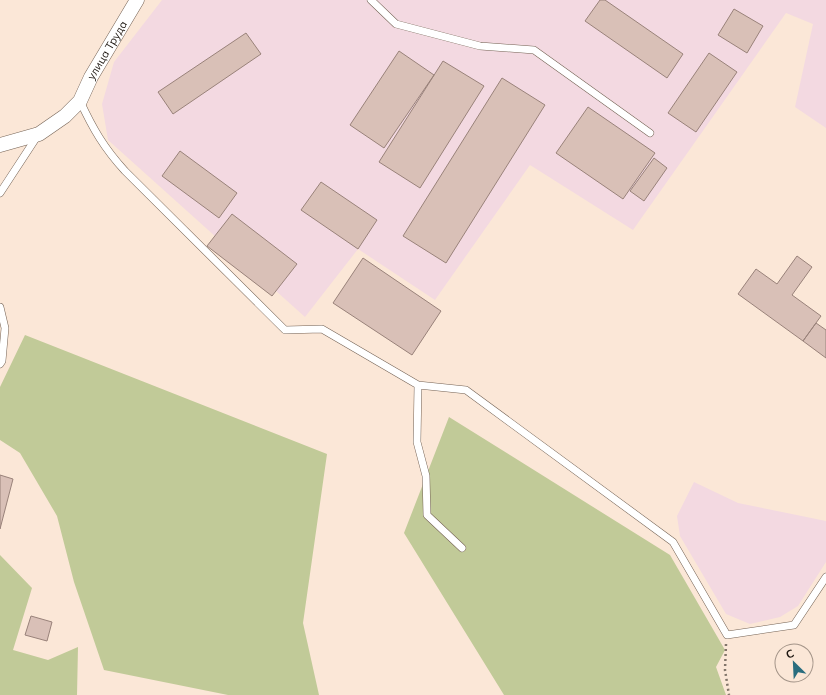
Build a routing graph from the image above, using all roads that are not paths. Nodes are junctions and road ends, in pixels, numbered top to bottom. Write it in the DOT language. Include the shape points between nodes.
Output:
graph roads {
  1 [pos="138,0"];
  2 [pos="371,0"];
  3 [pos="80,101"];
  4 [pos="650,133"];
  5 [pos="39,134"];
  6 [pos="0,145"];
  7 [pos="0,193"];
  8 [pos="0,307"];
  9 [pos="0,364"];
  10 [pos="418,385"];
  11 [pos="462,548"];
  12 [pos="826,577"];
  1 -- 3 [label="street, улица Труда" via="91,77"];
  2 -- 4 [label="lane" via="396,24 480,46 534,50"];
  3 -- 5 [label="street" via="54,125"];
  3 -- 10 [label="lane" via="94,131 125,171 285,330 322,329"];
  5 -- 6 [label="street"];
  5 -- 7 [label="lane"];
  8 -- 9 [label="lane" via="5,328"];
  10 -- 11 [label="lane" via="416,442 426,476 426,515"];
  10 -- 12 [label="lane" via="466,390 673,542 727,635 794,625"];
}
